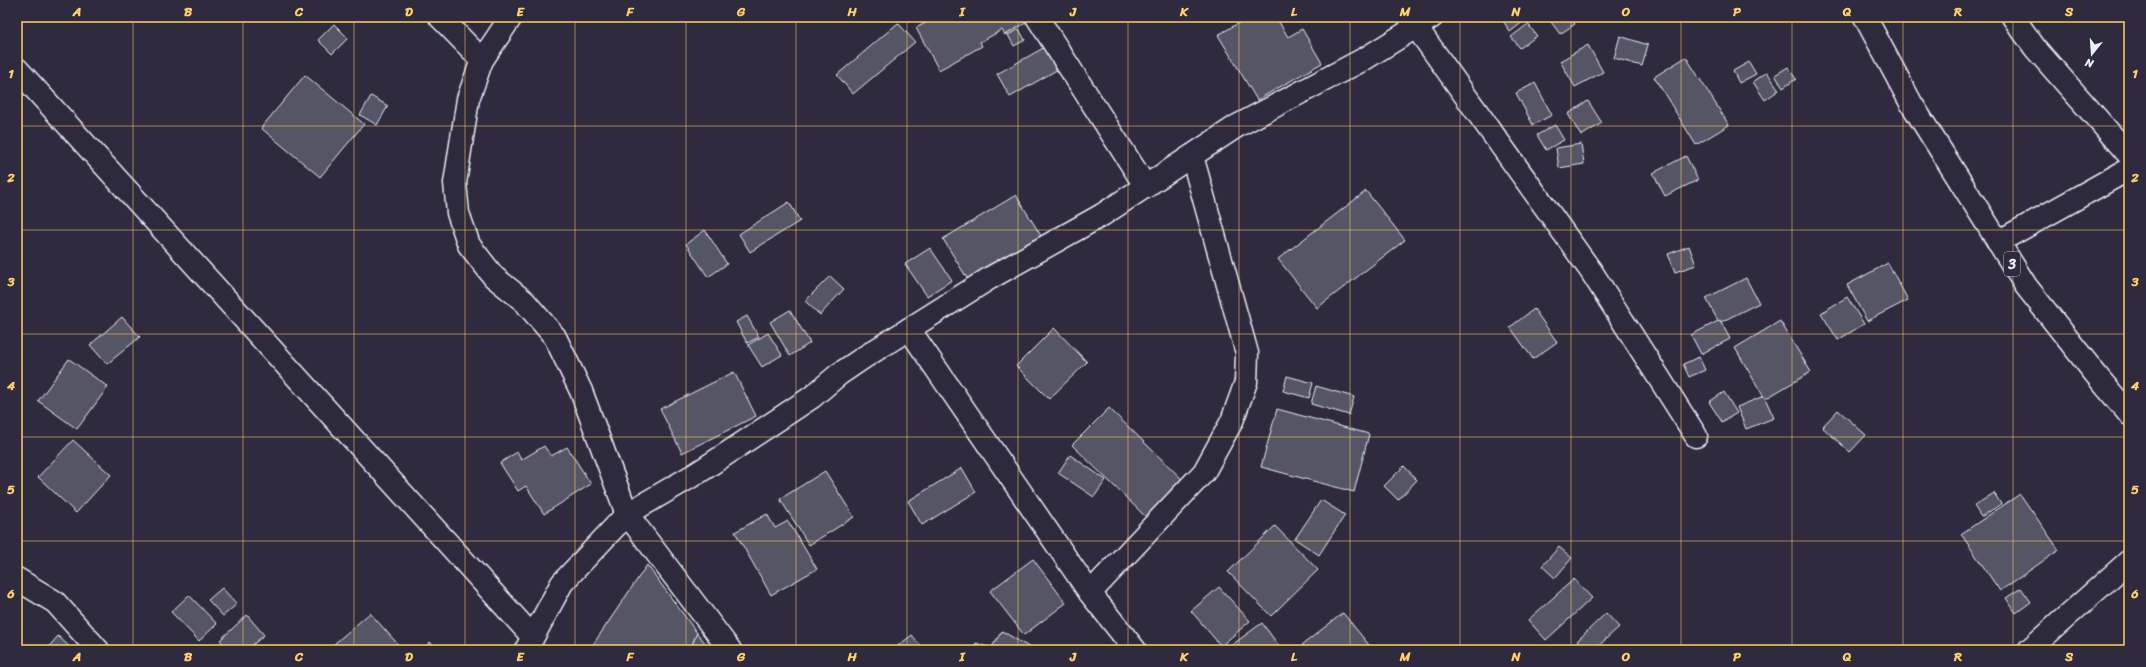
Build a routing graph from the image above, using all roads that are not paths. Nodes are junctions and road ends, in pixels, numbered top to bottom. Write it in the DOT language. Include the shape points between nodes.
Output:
graph roads {
  1 [pos="440,17"];
  2 [pos="511,17"];
  3 [pos="1038,17"];
  4 [pos="1864,17"];
  5 [pos="2013,17"];
  6 [pos="1419,21"];
  7 [pos="482,60"];
  8 [pos="17,68"];
  9 [pos="2129,154"];
  10 [pos="1192,156"];
  11 [pos="2129,169"];
  12 [pos="1146,187"];
  13 [pos="1998,242"];
  14 [pos="909,329"];
  15 [pos="2129,414"];
  16 [pos="1696,436"];
  17 [pos="627,514"];
  18 [pos="2129,561"];
  19 [pos="17,579"];
  20 [pos="1090,593"];
  21 [pos="529,643"];
  22 [pos="98,650"];
  23 [pos="730,650"];
  24 [pos="1135,650"];
  25 [pos="2029,650"];
  1 -- 7 [label="main road"];
  2 -- 7 [label="main road"];
  3 -- 12 [label="main road"];
  4 -- 13 [label="main road, 3" via="1911,103"];
  5 -- 9 [label="main road" via="2035,48"];
  6 -- 10 [label="main road" via="1366,58 1237,126"];
  6 -- 16 [label="main road" via="1591,271"];
  7 -- 17 [label="main road" via="468,99 462,136 455,183 458,213 469,245 494,277 524,301 555,337 581,391"];
  8 -- 21 [label="main road"];
  10 -- 12 [label="main road"];
  10 -- 20 [label="main road" via="1247,353 1246,382 1232,421 1204,472"];
  11 -- 13 [label="main road"];
  12 -- 14 [label="main road" via="1102,215 990,278"];
  13 -- 15 [label="main road, 3" via="2026,286"];
  14 -- 17 [label="main road" via="699,472"];
  14 -- 20 [label="main road"];
  17 -- 21 [label="main road" via="562,583"];
  17 -- 23 [label="main road"];
  18 -- 25 [label="main road"];
  19 -- 22 [label="main road" via="55,602"];
  20 -- 24 [label="main road"];
}
